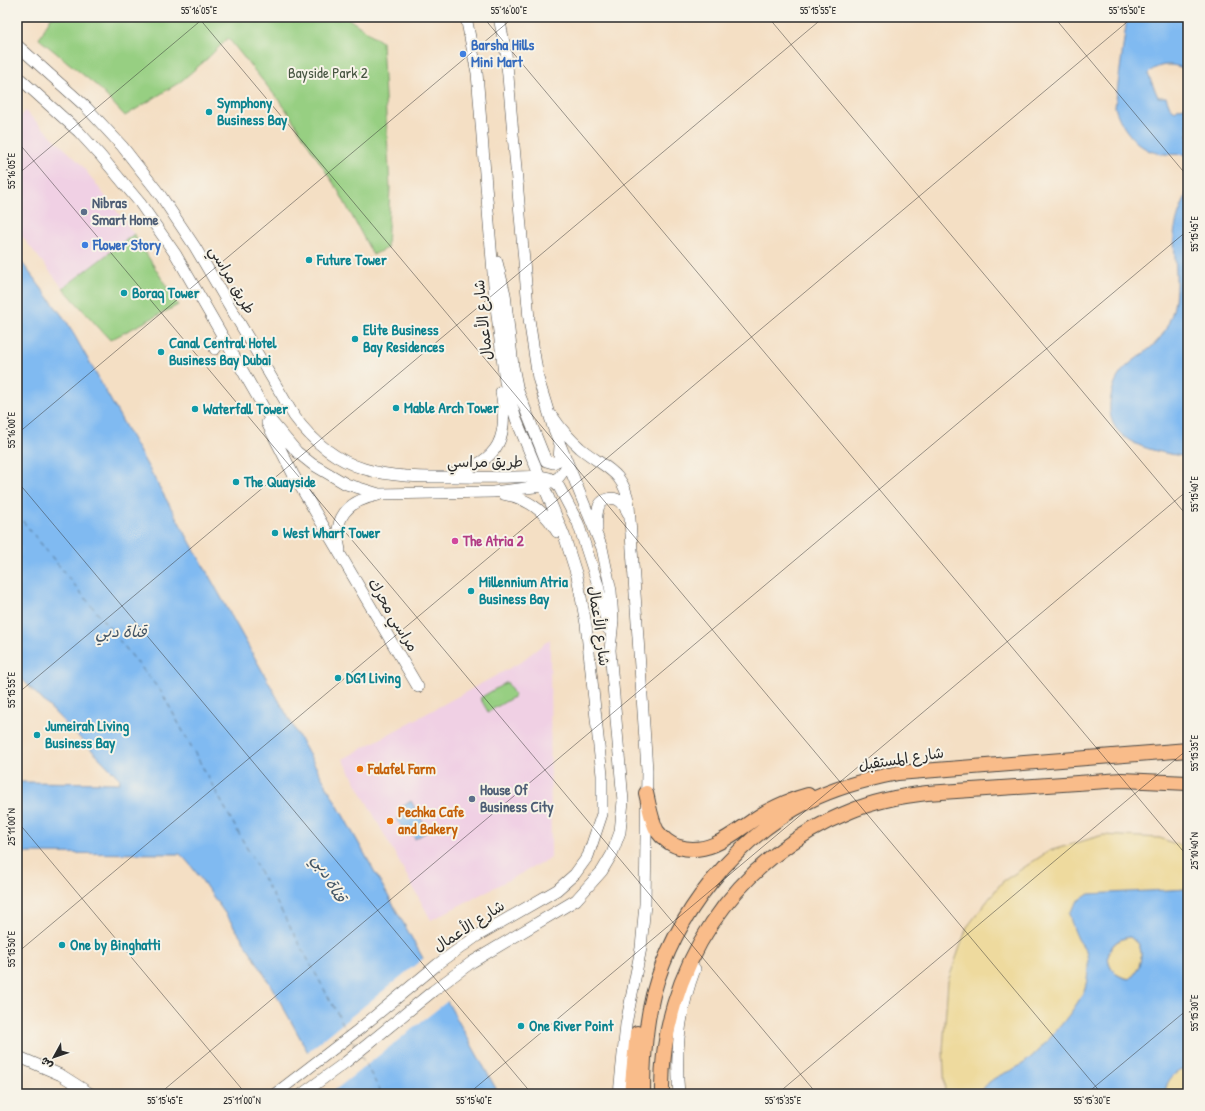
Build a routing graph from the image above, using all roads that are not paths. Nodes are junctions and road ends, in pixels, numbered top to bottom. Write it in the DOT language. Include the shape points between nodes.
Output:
graph roads {
  1 [pos="466,17"];
  2 [pos="499,17"];
  3 [pos="17,45"];
  4 [pos="17,76"];
  5 [pos="490,243"];
  6 [pos="495,298"];
  7 [pos="222,334"];
  8 [pos="215,349"];
  9 [pos="543,397"];
  10 [pos="262,405"];
  11 [pos="559,442"];
  12 [pos="568,465"];
  13 [pos="439,477"];
  14 [pos="541,481"];
  15 [pos="554,481"];
  16 [pos="492,492"];
  17 [pos="379,494"];
  18 [pos="628,514"];
  19 [pos="596,534"];
  20 [pos="572,558"];
  21 [pos="342,559"];
  22 [pos="610,650"];
  23 [pos="418,687"];
  24 [pos="1188,750"];
  25 [pos="1188,783"];
  26 [pos="830,792"];
  27 [pos="646,793"];
  28 [pos="712,920"];
  29 [pos="649,1010"];
  30 [pos="17,1056"];
  31 [pos="90,1094"];
  32 [pos="275,1094"];
  33 [pos="302,1094"];
  34 [pos="619,1094"];
  35 [pos="631,1094"];
  36 [pos="643,1094"];
  37 [pos="662,1094"];
  38 [pos="679,1094"];
  1 -- 5 [label="street, شارع الأعمال" via="477,73"];
  2 -- 9 [label="street, شارع الأعمال" via="506,52 531,339"];
  3 -- 13 [label="street, طريق مراسي" via="64,85 103,125 161,196 195,247 294,416 312,438 345,462 371,472 398,476"];
  4 -- 7 [label="street, طريق مراسي" via="79,132 136,197 176,255"];
  5 -- 6 [label="street, شارع الأعمال"];
  5 -- 11 [label="street" via="505,294 518,391 544,458 549,463 556,462 560,457"];
  6 -- 13 [label="street" via="496,360 505,417 503,433 496,448 481,462 469,469"];
  6 -- 14 [label="street, شارع الأعمال" via="508,395"];
  7 -- 8 [label="street"];
  7 -- 10 [label="street, طريق مراسي"];
  9 -- 11 [label="street, شارع الأعمال"];
  9 -- 18 [label="street" via="556,421 573,442 617,475 628,497"];
  10 -- 17 [label="street, طريق مراسي" via="283,438 312,464 346,484"];
  10 -- 21 [label="street, مراسي محرك" via="278,446"];
  11 -- 12 [label="street, شارع الأعمال"];
  12 -- 15 [label="street"];
  12 -- 19 [label="street, شارع الأعمال"];
  13 -- 14 [label="street, طريق مراسي"];
  14 -- 15 [label="street"];
  14 -- 16 [label="street, طريق مراسي"];
  14 -- 20 [label="street, شارع الأعمال"];
  15 -- 22 [label="street" via="561,490 585,544 598,585"];
  16 -- 17 [label="street, طريق مراسي"];
  16 -- 20 [label="street" via="518,498 540,511 552,523"];
  17 -- 21 [label="street, مراسي محرك" via="357,501 343,514 337,533"];
  18 -- 19 [label="street" via="624,505 616,499 602,502 598,510"];
  18 -- 27 [label="street" via="645,716"];
  19 -- 22 [label="street, شارع الأعمال" via="606,562 611,591 613,620"];
  20 -- 32 [label="street, شارع الأعمال" via="586,624 603,791 602,814 588,856 575,874 557,890 477,936 438,964"];
  21 -- 23 [label="street, مراسي محرك"];
  22 -- 33 [label="street, شارع الأعمال" via="622,789 620,832 610,859 593,883 576,900 472,962"];
  24 -- 26 [label="main road, شارع المستقبل" via="922,770 875,778"];
  25 -- 28 [label="main road" via="1101,781 927,793 876,802 828,820 784,847 745,880"];
  26 -- 27 [label="main road" via="785,803 720,843 702,849 675,846 665,840 658,831"];
  26 -- 29 [label="main road, شارع المستقبل" via="808,801 772,825 738,853 709,886 674,941"];
  27 -- 34 [label="street" via="644,925 637,975 626,1024"];
  28 -- 37 [label="main road" via="688,965 671,1014 664,1048"];
  28 -- 38 [label="street" via="690,983 682,1016 678,1050"];
  29 -- 35 [label="main road" via="641,1022 636,1037"];
  29 -- 36 [label="main road, شارع المستقبل"];
  30 -- 31 [label="street" via="61,1075"];
}
